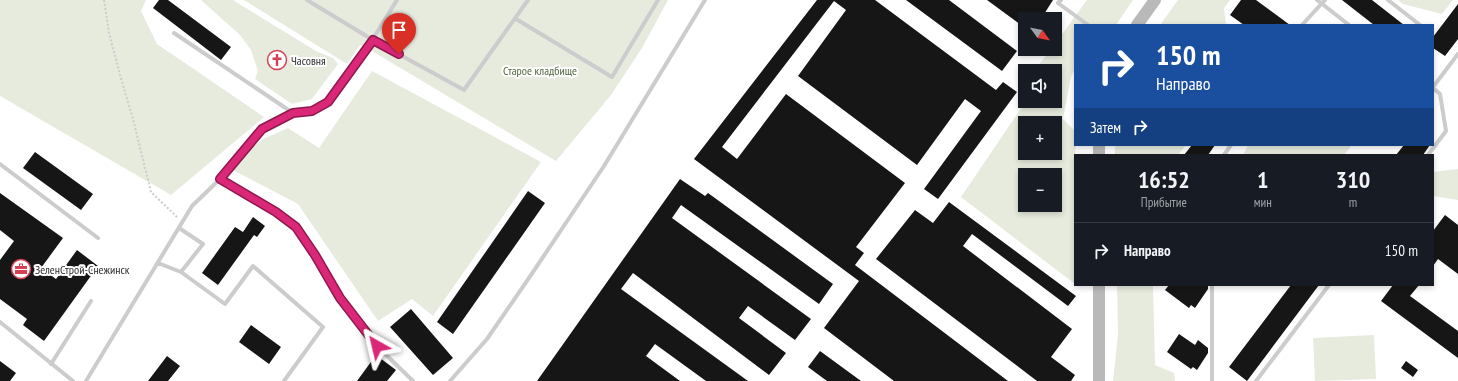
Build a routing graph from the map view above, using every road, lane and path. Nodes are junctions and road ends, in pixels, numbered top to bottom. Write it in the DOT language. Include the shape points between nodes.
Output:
graph roads {
  1 [pos="104,0"];
  2 [pos="307,0"];
  3 [pos="397,0"];
  4 [pos="528,0"];
  5 [pos="658,0"];
  6 [pos="705,0"];
  7 [pos="1060,0"];
  8 [pos="1155,0"];
  9 [pos="1317,0"];
  10 [pos="1325,0"];
  11 [pos="1388,0"];
  12 [pos="1322,4"];
  13 [pos="516,19"];
  14 [pos="1087,24"];
  15 [pos="1138,24"];
  16 [pos="1303,24"];
  17 [pos="1348,24"];
  18 [pos="1419,24"];
  19 [pos="174,33"];
  20 [pos="373,40"];
  21 [pos="1458,54"];
  22 [pos="1434,86"];
  23 [pos="1434,88"];
  24 [pos="293,113"];
  25 [pos="1429,154"];
  26 [pos="0,164"];
  27 [pos="220,179"];
  28 [pos="183,222"];
  29 [pos="179,228"];
  30 [pos="98,238"];
  31 [pos="158,263"];
  32 [pos="181,272"];
  33 [pos="1099,286"];
  34 [pos="1212,286"];
  35 [pos="1329,286"];
  36 [pos="91,300"];
  37 [pos="0,322"];
  38 [pos="51,364"];
  39 [pos="72,381"];
  40 [pos="86,381"];
  41 [pos="284,381"];
  42 [pos="414,381"];
  43 [pos="450,381"];
  44 [pos="1099,381"];
  45 [pos="1212,381"];
  46 [pos="1256,381"];
  1 -- 28 [label="path" via="109,33 151,192"];
  2 -- 20 [label="lane"];
  3 -- 20 [label="lane"];
  4 -- 13 [label="lane"];
  5 -- 13 [label="lane" via="612,77"];
  6 -- 43 [label="lane" via="604,166 531,276 487,339"];
  7 -- 14 [label="lane" via="1058,3"];
  8 -- 15 [label="street"];
  9 -- 12 [label="lane"];
  10 -- 12 [label="lane"];
  11 -- 18 [label="lane"];
  12 -- 16 [label="lane"];
  12 -- 17 [label="lane"];
  13 -- 20 [label="lane" via="464,90"];
  19 -- 24 [label="lane"];
  20 -- 24 [label="lane" via="328,102 312,111"];
  21 -- 22 [label="lane"];
  23 -- 25 [label="lane" via="1440,94 1446,131"];
  24 -- 27 [label="lane" via="262,129"];
  26 -- 30 [label="lane"];
  27 -- 28 [label="lane" via="192,206"];
  27 -- 42 [label="lane" via="276,212 296,227 340,298 377,346"];
  28 -- 29 [label="lane"];
  29 -- 31 [label="lane"];
  29 -- 32 [label="lane" via="203,244"];
  31 -- 32 [label="lane"];
  31 -- 40 [label="lane"];
  32 -- 41 [label="lane" via="225,304 253,266 323,326"];
  33 -- 44 [label="street"];
  34 -- 45 [label="lane"];
  35 -- 46 [label="lane"];
  36 -- 38 [label="lane"];
  37 -- 38 [label="lane"];
  38 -- 39 [label="lane"];
}
